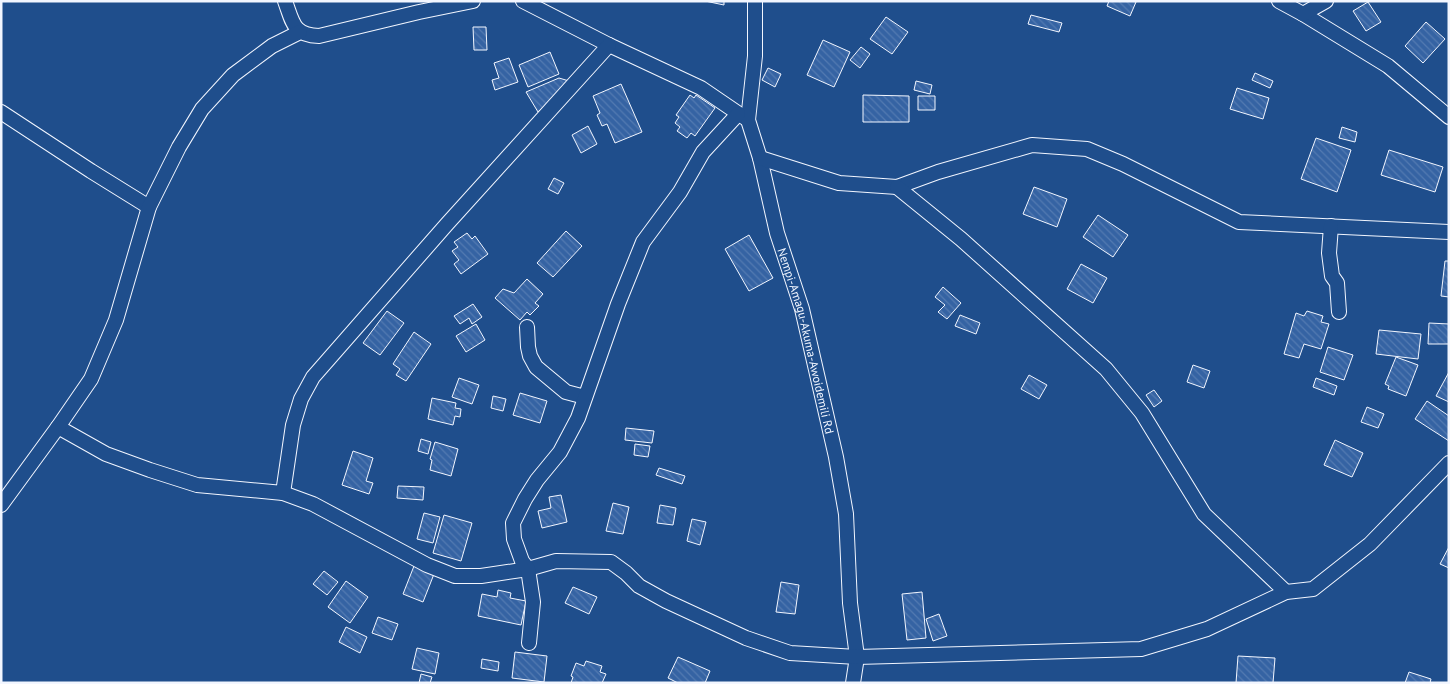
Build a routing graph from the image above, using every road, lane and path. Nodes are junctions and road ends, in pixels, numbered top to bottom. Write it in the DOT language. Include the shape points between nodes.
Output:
graph roads {
  1 [pos="285,1"];
  2 [pos="473,1"];
  3 [pos="523,1"];
  4 [pos="755,1"];
  5 [pos="1279,1"];
  6 [pos="1326,1"];
  7 [pos="1303,14"];
  8 [pos="300,32"];
  9 [pos="608,45"];
  10 [pos="1,112"];
  11 [pos="1449,116"];
  12 [pos="743,117"];
  13 [pos="760,158"];
  14 [pos="897,186"];
  15 [pos="149,207"];
  16 [pos="1331,226"];
  17 [pos="1449,232"];
  18 [pos="1339,312"];
  19 [pos="527,327"];
  20 [pos="585,397"];
  21 [pos="58,427"];
  22 [pos="1449,463"];
  23 [pos="283,493"];
  24 [pos="1,504"];
  25 [pos="528,569"];
  26 [pos="1286,592"];
  27 [pos="530,643"];
  28 [pos="857,657"];
  29 [pos="853,683"];
  1 -- 8 [label="street"];
  2 -- 8 [label="street" via="319,36"];
  3 -- 9 [label="street"];
  4 -- 12 [label="street, Nempi-Amagu-Akuma-Awoidemili Rd" via="755,56"];
  5 -- 7 [label="street"];
  6 -- 7 [label="street"];
  7 -- 11 [label="street" via="1388,66"];
  8 -- 15 [label="street" via="272,46 233,75 202,109"];
  9 -- 12 [label="street" via="701,88"];
  9 -- 23 [label="street" via="313,376 293,425"];
  10 -- 15 [label="street"];
  12 -- 13 [label="street, Nempi-Amagu-Akuma-Awoidemili Rd"];
  12 -- 20 [label="street" via="703,152 680,192 643,242"];
  13 -- 14 [label="street" via="839,183"];
  13 -- 28 [label="street, Nempi-Amagu-Akuma-Awoidemili Rd" via="778,233 802,309 836,457 846,514 850,603"];
  14 -- 16 [label="street" via="1032,145 1087,149 1239,222"];
  14 -- 26 [label="street" via="1106,369 1142,413 1204,514"];
  15 -- 21 [label="street" via="116,320 91,378"];
  16 -- 17 [label="street"];
  16 -- 18 [label="street" via="1329,253 1332,276 1337,283"];
  19 -- 20 [label="street" via="530,356 536,367 566,392"];
  20 -- 25 [label="street" via="560,452 537,480 513,523 514,539"];
  21 -- 23 [label="street" via="106,454 197,485"];
  21 -- 24 [label="street"];
  22 -- 26 [label="street" via="1370,544 1312,589"];
  23 -- 25 [label="street" via="313,504 427,565 455,576 482,576"];
  25 -- 27 [label="street" via="533,602"];
  25 -- 28 [label="street" via="556,561 611,562 639,586 746,638 790,653"];
  26 -- 28 [label="street" via="1207,629 1141,649"];
  28 -- 29 [label="street, Nempi-Amagu-Akuma-Awoidemili Rd"];
}
